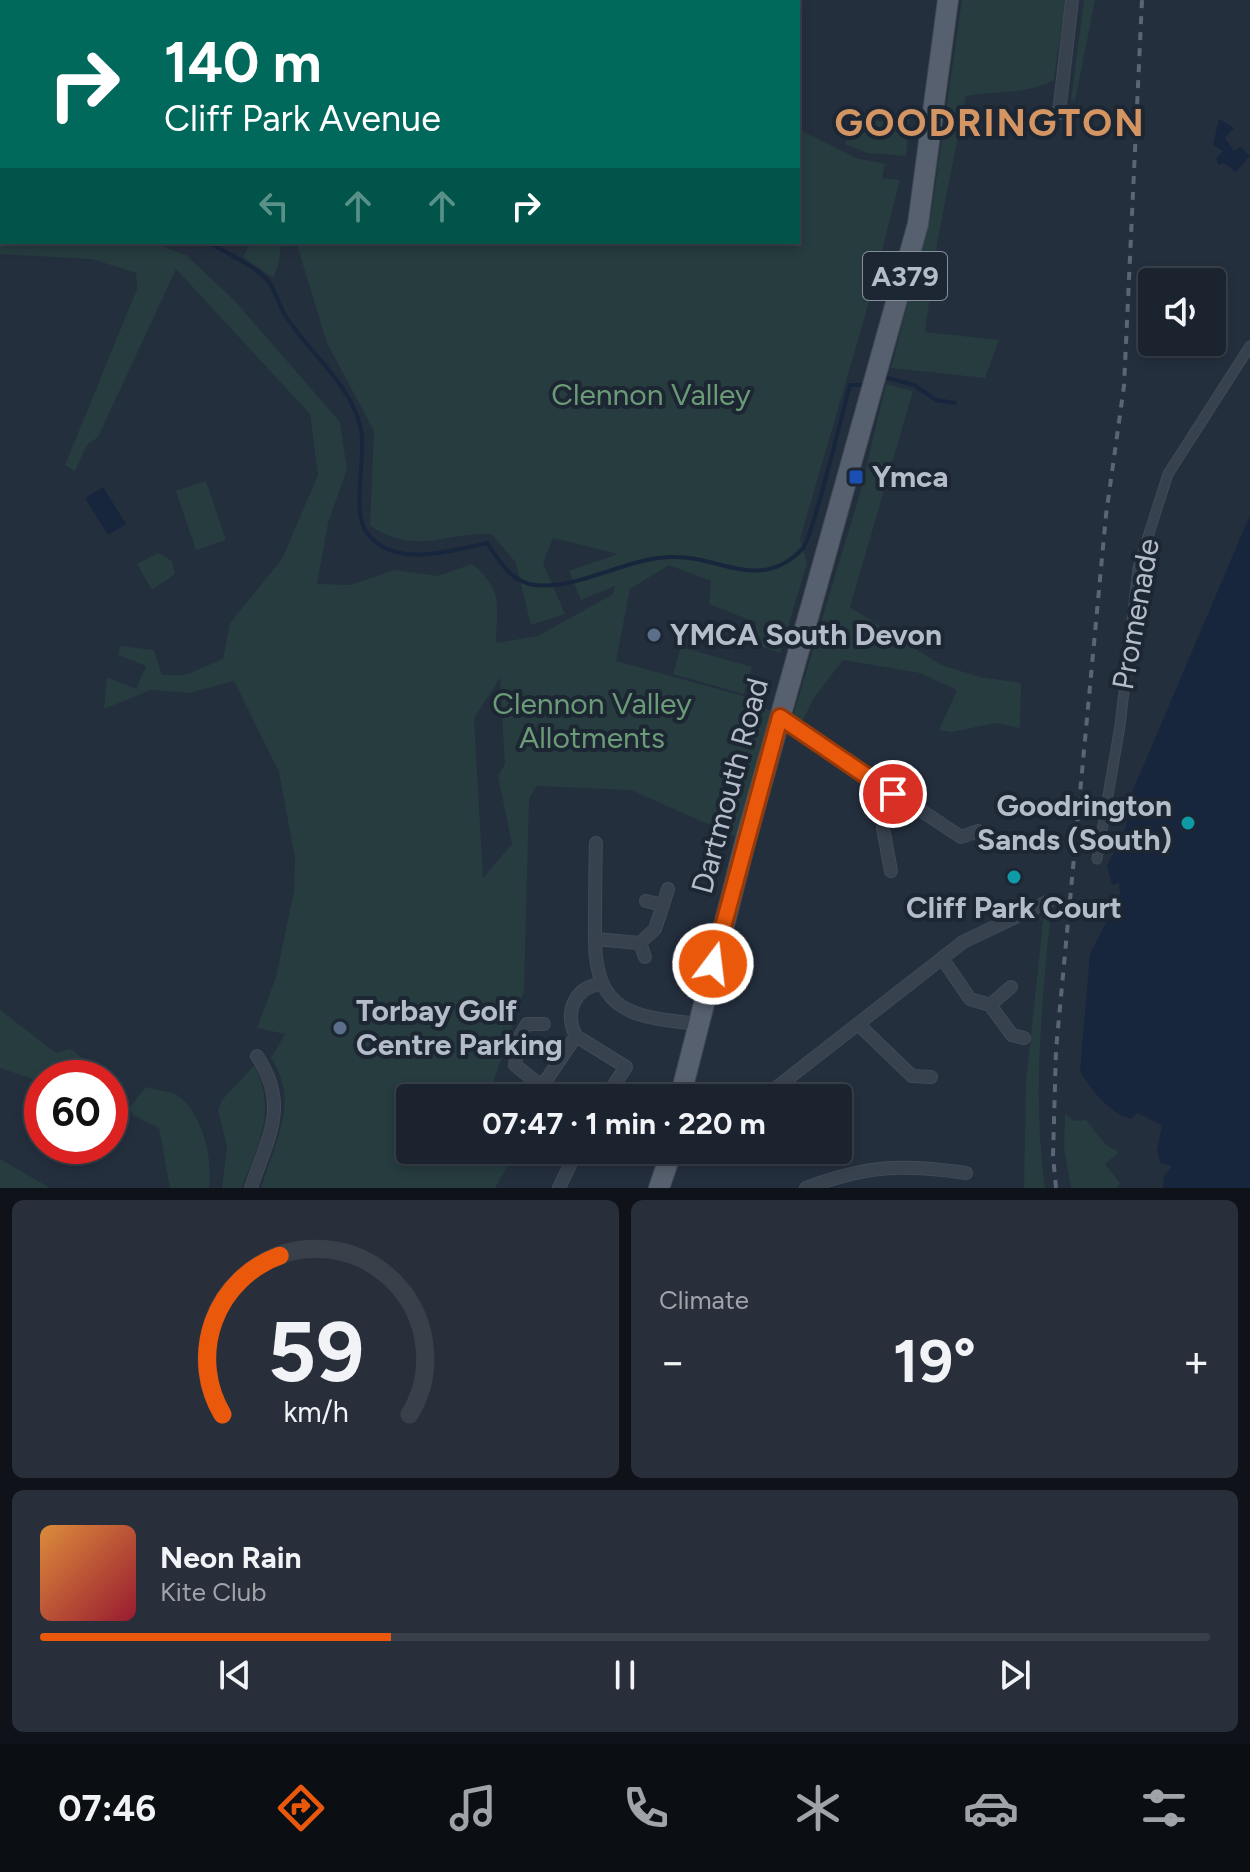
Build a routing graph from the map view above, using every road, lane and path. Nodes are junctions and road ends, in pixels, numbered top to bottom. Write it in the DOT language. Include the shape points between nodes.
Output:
graph roads {
  1 [pos="948,0"];
  2 [pos="1072,0"];
  3 [pos="1059,113"];
  4 [pos="1250,346"];
  5 [pos="780,717"];
  6 [pos="893,794"];
  7 [pos="978,831"];
  8 [pos="596,843"];
  9 [pos="1097,859"];
  10 [pos="891,871"];
  11 [pos="668,889"];
  12 [pos="646,901"];
  13 [pos="1049,901"];
  14 [pos="663,905"];
  15 [pos="595,939"];
  16 [pos="640,943"];
  17 [pos="645,957"];
  18 [pos="942,958"];
  19 [pos="600,984"];
  20 [pos="1011,987"];
  21 [pos="990,1005"];
  22 [pos="544,1024"];
  23 [pos="698,1024"];
  24 [pos="860,1026"];
  25 [pos="576,1036"];
  26 [pos="1024,1038"];
  27 [pos="257,1056"];
  28 [pos="931,1077"];
  29 [pos="531,1084"];
  30 [pos="543,1084"];
  31 [pos="614,1084"];
  32 [pos="683,1084"];
  33 [pos="782,1084"];
  34 [pos="570,1164"];
  35 [pos="655,1164"];
  36 [pos="667,1164"];
  37 [pos="966,1173"];
  38 [pos="251,1188"];
  39 [pos="559,1188"];
  40 [pos="647,1188"];
  41 [pos="659,1188"];
  42 [pos="806,1188"];
  1 -- 5 [label="main road, Dartmouth Road / A379" via="918,224"];
  2 -- 3 [label="street"];
  4 -- 9 [label="street, Promenade" via="1168,474 1138,568 1120,726"];
  5 -- 6 [label="street"];
  5 -- 23 [label="main road, Dartmouth Road / A379"];
  6 -- 7 [label="street" via="961,837"];
  6 -- 10 [label="street" via="883,828"];
  8 -- 15 [label="street"];
  11 -- 14 [label="street"];
  12 -- 14 [label="street"];
  13 -- 18 [label="street" via="995,924"];
  14 -- 16 [label="street" via="655,929"];
  15 -- 16 [label="street"];
  15 -- 19 [label="street"];
  16 -- 17 [label="street"];
  18 -- 21 [label="street" via="970,999"];
  18 -- 24 [label="street"];
  19 -- 23 [label="street" via="633,1013"];
  19 -- 25 [label="street" via="586,986 574,1000 570,1014"];
  20 -- 21 [label="street"];
  21 -- 26 [label="street" via="1012,1035"];
  22 -- 29 [label="street" via="527,1024 518,1039 515,1065"];
  23 -- 32 [label="main road, Dartmouth Road / A379"];
  24 -- 28 [label="street" via="912,1076"];
  24 -- 33 [label="street"];
  25 -- 30 [label="street"];
  25 -- 31 [label="street" via="626,1067"];
  27 -- 38 [label="street" via="270,1075 277,1102"];
  34 -- 39 [label="street"];
  35 -- 40 [label="main road"];
  36 -- 41 [label="main road"];
  37 -- 42 [label="street" via="908,1165 855,1171"];
}
